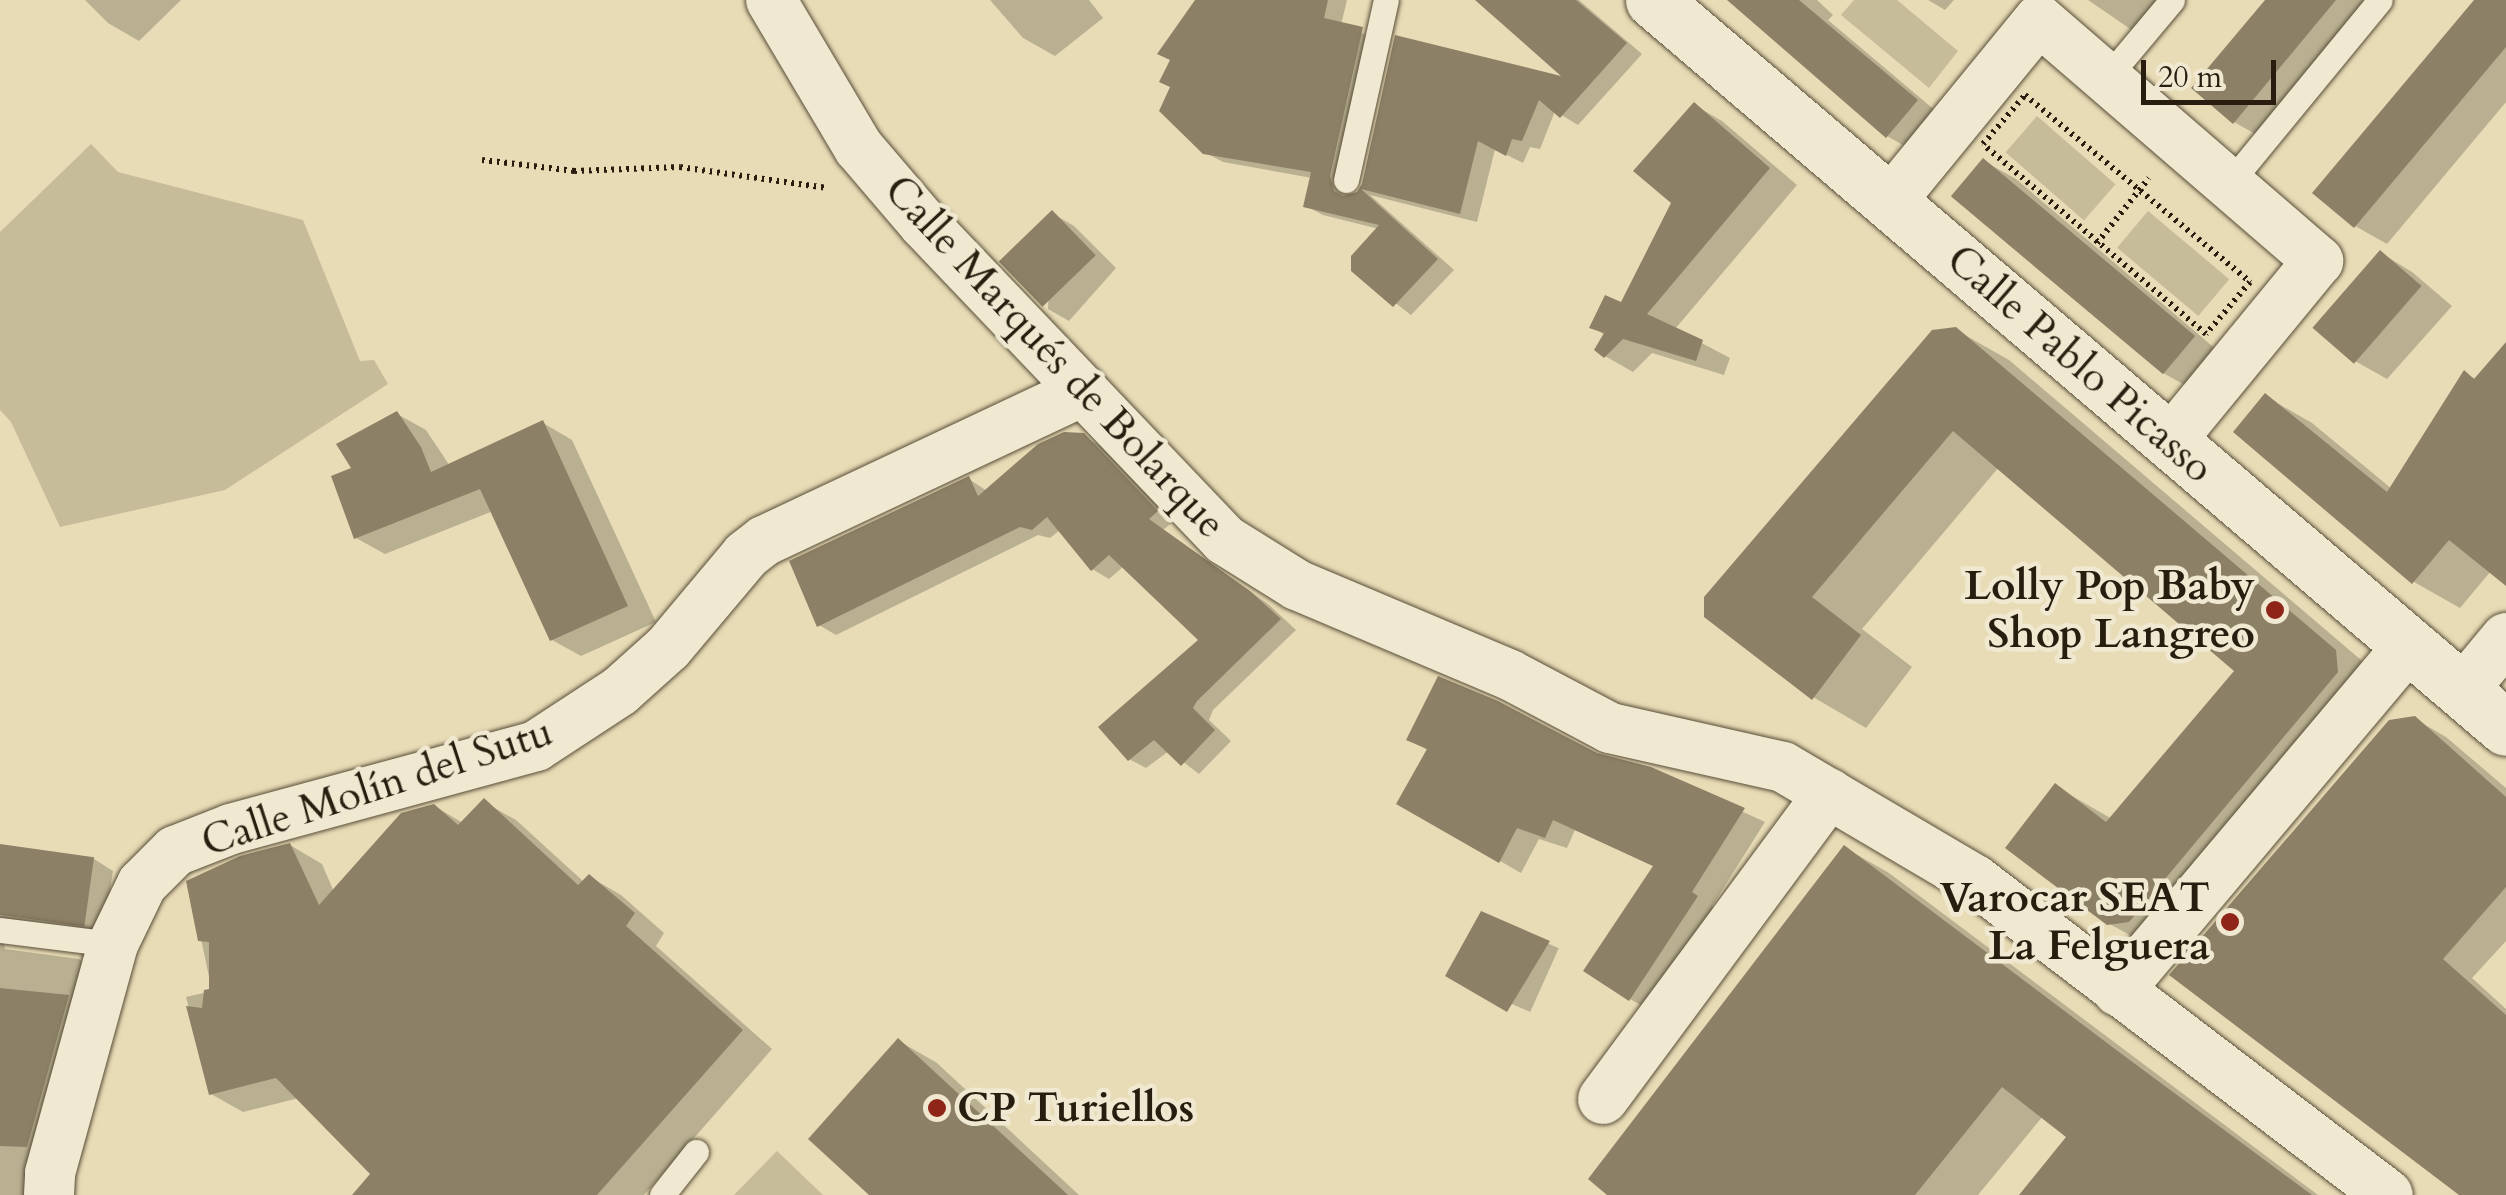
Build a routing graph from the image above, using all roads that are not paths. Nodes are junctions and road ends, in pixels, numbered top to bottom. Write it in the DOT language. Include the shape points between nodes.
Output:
graph roads {
  1 [pos="771,0"];
  2 [pos="1386,0"];
  3 [pos="1653,0"];
  4 [pos="2172,0"];
  5 [pos="2380,0"];
  6 [pos="2028,10"];
  7 [pos="2106,79"];
  8 [pos="1346,180"];
  9 [pos="2228,185"];
  10 [pos="1890,202"];
  11 [pos="1083,390"];
  12 [pos="2170,441"];
  13 [pos="2506,638"];
  14 [pos="2410,644"];
  15 [pos="2462,691"];
  16 [pos="2506,728"];
  17 [pos="1829,794"];
  18 [pos="0,930"];
  19 [pos="113,944"];
  20 [pos="2118,991"];
  21 [pos="1603,1099"];
  22 [pos="696,1152"];
  23 [pos="48,1195"];
  24 [pos="662,1195"];
  25 [pos="2388,1195"];
  1 -- 11 [label="street, Calle Marqués de Bolarque" via="859,148"];
  2 -- 8 [label="lane"];
  3 -- 10 [label="street, Calle Pablo Picasso"];
  4 -- 7 [label="lane"];
  5 -- 9 [label="lane"];
  6 -- 7 [label="street"];
  6 -- 10 [label="street"];
  7 -- 9 [label="street"];
  9 -- 12 [label="street" via="2318,260"];
  10 -- 12 [label="street, Calle Pablo Picasso"];
  11 -- 17 [label="street, Calle Marqués de Bolarque" via="1225,540 1297,586 1510,674 1610,728 1783,767"];
  11 -- 19 [label="street, Calle Molín del Sutu" via="764,541 668,648 620,691 536,746 231,829 175,852 142,884"];
  12 -- 14 [label="street, Calle Pablo Picasso"];
  13 -- 15 [label="street"];
  14 -- 15 [label="street, Calle Pablo Picasso"];
  14 -- 20 [label="street"];
  15 -- 16 [label="street, Calle Pablo Picasso"];
  17 -- 20 [label="street, Calle Marqués de Bolarque" via="1975,880"];
  17 -- 21 [label="street"];
  18 -- 19 [label="lane"];
  19 -- 23 [label="street, Calle Molín del Sutu"];
  20 -- 25 [label="street, Calle Marqués de Bolarque"];
  22 -- 24 [label="lane"];
}
